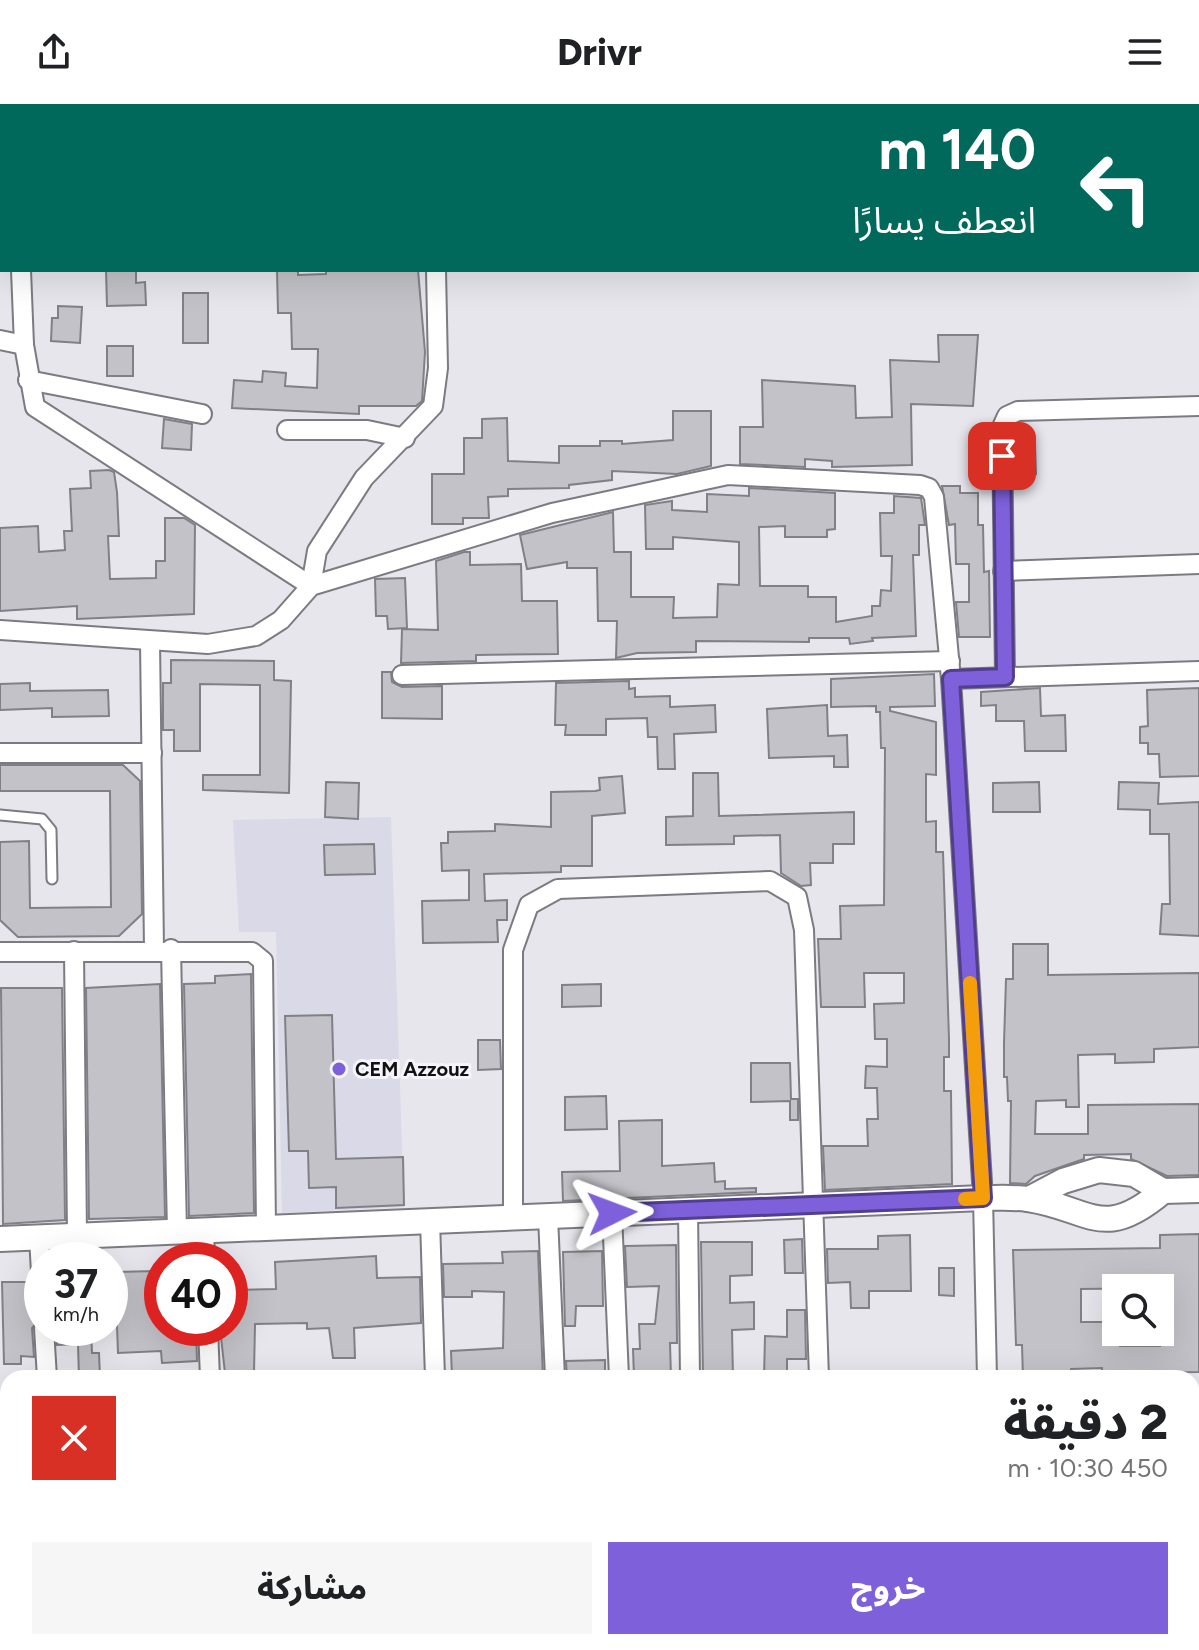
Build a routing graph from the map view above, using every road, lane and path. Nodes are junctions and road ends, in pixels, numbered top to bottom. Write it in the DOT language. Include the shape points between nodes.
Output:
graph roads {
  1 [pos="21,272"];
  2 [pos="436,272"];
  3 [pos="0,340"];
  4 [pos="24,345"];
  5 [pos="28,380"];
  6 [pos="1199,406"];
  7 [pos="202,414"];
  8 [pos="287,430"];
  9 [pos="405,438"];
  10 [pos="1199,564"];
  11 [pos="1003,571"];
  12 [pos="311,586"];
  13 [pos="0,630"];
  14 [pos="150,642"];
  15 [pos="950,670"];
  16 [pos="1199,671"];
  17 [pos="402,675"];
  18 [pos="1005,677"];
  19 [pos="0,753"];
  20 [pos="152,753"];
  21 [pos="0,815"];
  22 [pos="52,879"];
  23 [pos="162,949"];
  24 [pos="74,951"];
  25 [pos="0,952"];
  26 [pos="1199,1190"];
  27 [pos="1163,1191"];
  28 [pos="983,1198"];
  29 [pos="1029,1199"];
  30 [pos="813,1205"];
  31 [pos="688,1210"];
  32 [pos="612,1213"];
  33 [pos="548,1216"];
  34 [pos="513,1217"];
  35 [pos="430,1220"];
  36 [pos="266,1227"];
  37 [pos="204,1229"];
  38 [pos="177,1231"];
  39 [pos="77,1235"];
  40 [pos="39,1237"];
  41 [pos="0,1239"];
  42 [pos="39,1242"];
  43 [pos="204,1242"];
  44 [pos="45,1346"];
  45 [pos="209,1346"];
  46 [pos="47,1370"];
  47 [pos="210,1370"];
  48 [pos="435,1370"];
  49 [pos="555,1370"];
  50 [pos="619,1370"];
  51 [pos="690,1370"];
  52 [pos="819,1370"];
  53 [pos="987,1370"];
  1 -- 4 [label="street"];
  2 -- 9 [label="street" via="438,368 433,406"];
  3 -- 4 [label="street"];
  4 -- 5 [label="street"];
  5 -- 7 [label="street"];
  5 -- 12 [label="street" via="35,407 43,414"];
  6 -- 11 [label="street" via="1018,411 1007,416 1002,427"];
  8 -- 9 [label="street" via="367,430"];
  9 -- 12 [label="street" via="364,478 317,551"];
  10 -- 11 [label="street"];
  11 -- 18 [label="street"];
  12 -- 14 [label="street" via="281,620 256,636 208,644"];
  12 -- 15 [label="street" via="552,513 728,475 920,485 934,497"];
  13 -- 14 [label="street"];
  14 -- 20 [label="street"];
  15 -- 17 [label="street"];
  15 -- 18 [label="street"];
  15 -- 28 [label="street"];
  16 -- 18 [label="street"];
  19 -- 20 [label="street"];
  20 -- 23 [label="street"];
  21 -- 22 [label="lane" via="42,819 51,830"];
  23 -- 24 [label="street"];
  23 -- 36 [label="street" via="252,952 263,961"];
  23 -- 38 [label="street"];
  24 -- 25 [label="street"];
  24 -- 39 [label="street"];
  26 -- 27 [label="street"];
  27 -- 29 [label="street" via="1134,1174 1099,1170"];
  27 -- 29 [label="street" via="1137,1213 1104,1219"];
  28 -- 29 [label="street"];
  28 -- 30 [label="street"];
  28 -- 53 [label="street"];
  30 -- 31 [label="street"];
  30 -- 34 [label="street" via="804,930 797,897 770,881 558,889 529,905 513,950"];
  30 -- 52 [label="street"];
  31 -- 32 [label="street"];
  31 -- 51 [label="street"];
  32 -- 33 [label="street"];
  32 -- 50 [label="street"];
  33 -- 34 [label="street"];
  33 -- 49 [label="street"];
  34 -- 35 [label="street"];
  35 -- 36 [label="street"];
  35 -- 48 [label="street"];
  36 -- 37 [label="street"];
  37 -- 38 [label="street"];
  37 -- 43 [label="street"];
  38 -- 39 [label="street"];
  39 -- 40 [label="street"];
  40 -- 41 [label="street"];
  40 -- 42 [label="street"];
  44 -- 46 [label="street"];
  45 -- 47 [label="street"];
}
